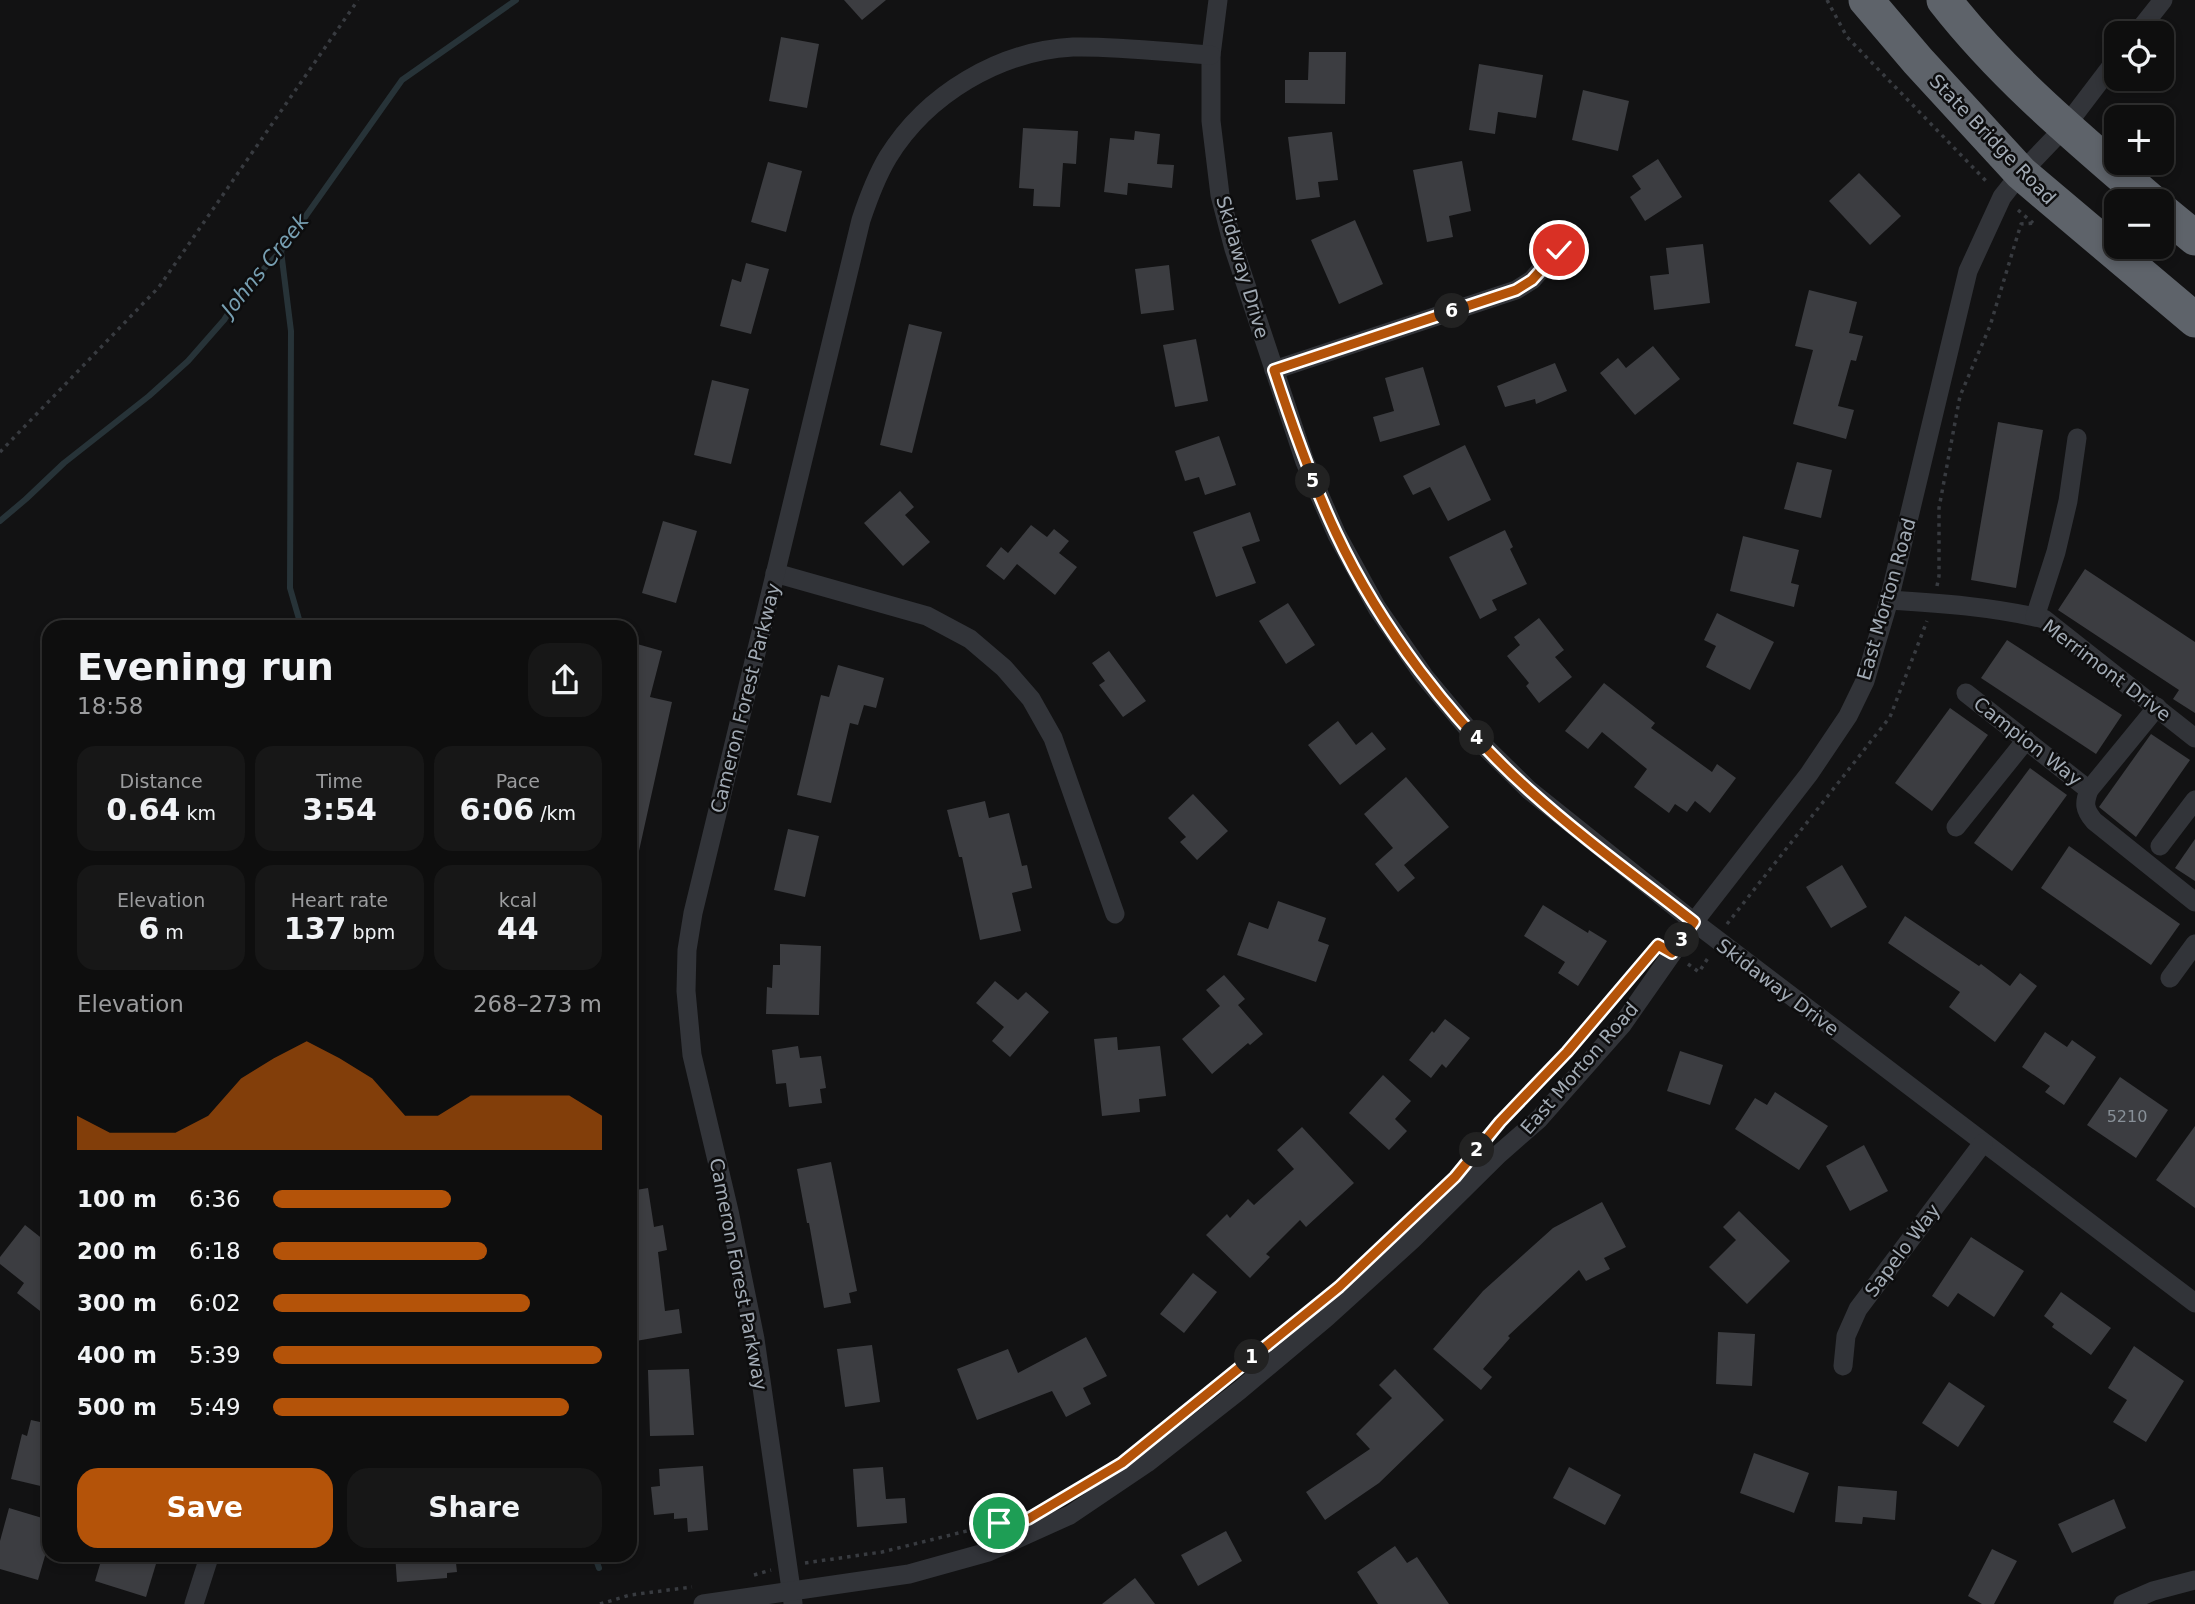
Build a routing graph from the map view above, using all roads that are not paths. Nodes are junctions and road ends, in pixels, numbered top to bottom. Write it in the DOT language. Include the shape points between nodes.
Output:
graph roads {
  1 [pos="1218,0"];
  2 [pos="1866,0"];
  3 [pos="1944,0"];
  4 [pos="2163,0"];
  5 [pos="2146,21"];
  6 [pos="1211,55"];
  7 [pos="2104,76"];
  8 [pos="2065,127"];
  9 [pos="2021,173"];
  10 [pos="2137,189"];
  11 [pos="2174,221"];
  12 [pos="2195,238"];
  13 [pos="1559,250"];
  14 [pos="2195,320"];
  15 [pos="1274,370"];
  16 [pos="2077,438"];
  17 [pos="775,573"];
  18 [pos="1889,600"];
  19 [pos="2035,617"];
  20 [pos="1966,693"];
  21 [pos="2157,707"];
  22 [pos="2195,738"];
  23 [pos="2026,740"];
  24 [pos="2090,789"];
  25 [pos="2195,800"];
  26 [pos="1956,827"];
  27 [pos="2160,846"];
  28 [pos="2195,902"];
  29 [pos="1115,914"];
  30 [pos="1694,922"];
  31 [pos="2195,944"];
  32 [pos="2170,978"];
  33 [pos="1983,1143"];
  34 [pos="2195,1303"];
  35 [pos="1843,1366"];
  36 [pos="207,1562"];
  37 [pos="2195,1580"];
  38 [pos="700,1595"];
  39 [pos="792,1598"];
  40 [pos="194,1604"];
  41 [pos="2123,1604"];
  1 -- 6 [label="street, Skidaway Drive"];
  2 -- 9 [label="highway, State Bridge Road"];
  3 -- 8 [label="highway" via="2022,88"];
  4 -- 5 [label="street"];
  6 -- 15 [label="street, Skidaway Drive" via="1211,121 1220,195"];
  6 -- 17 [label="street, Cameron Forest Parkway" via="1071,47 1039,52 969,79 904,134 873,186 861,220"];
  7 -- 8 [label="street, East Morton Road"];
  8 -- 9 [label="street, East Morton Road"];
  8 -- 10 [label="highway"];
  9 -- 14 [label="highway, State Bridge Road"];
  9 -- 18 [label="street, East Morton Road" via="2002,197 1968,271"];
  11 -- 12 [label="highway"];
  13 -- 15 [label="street" via="1532,280 1516,290"];
  15 -- 30 [label="street, Skidaway Drive" via="1305,462 1337,535 1377,608 1424,676 1474,736 1529,790"];
  16 -- 19 [label="street" via="2068,501"];
  17 -- 29 [label="street" via="927,615 970,639 1004,668 1031,699 1052,738"];
  17 -- 39 [label="street, Cameron Forest Parkway" via="693,913 686,991 692,1055 755,1339"];
  18 -- 19 [label="street, Merrimont Drive"];
  18 -- 30 [label="street, East Morton Road" via="1865,681 1848,716"];
  19 -- 21 [label="street, Merrimont Drive" via="2044,619"];
  20 -- 23 [label="street, Campion Way"];
  21 -- 22 [label="street, Merrimont Drive"];
  21 -- 24 [label="street"];
  23 -- 24 [label="street, Campion Way"];
  23 -- 26 [label="street"];
  24 -- 28 [label="street" via="2085,811 2094,821"];
  25 -- 27 [label="street"];
  30 -- 33 [label="street, Skidaway Drive"];
  30 -- 39 [label="street, East Morton Road" via="1622,1025 1539,1119 1326,1318 1147,1463 1070,1515 988,1552"];
  31 -- 32 [label="street"];
  33 -- 34 [label="street, Skidaway Drive"];
  33 -- 35 [label="street, Sapelo Way" via="1858,1309 1846,1336"];
  36 -- 40 [label="street"];
  37 -- 41 [label="street"];
  38 -- 39 [label="street, East Morton Road"];
}
